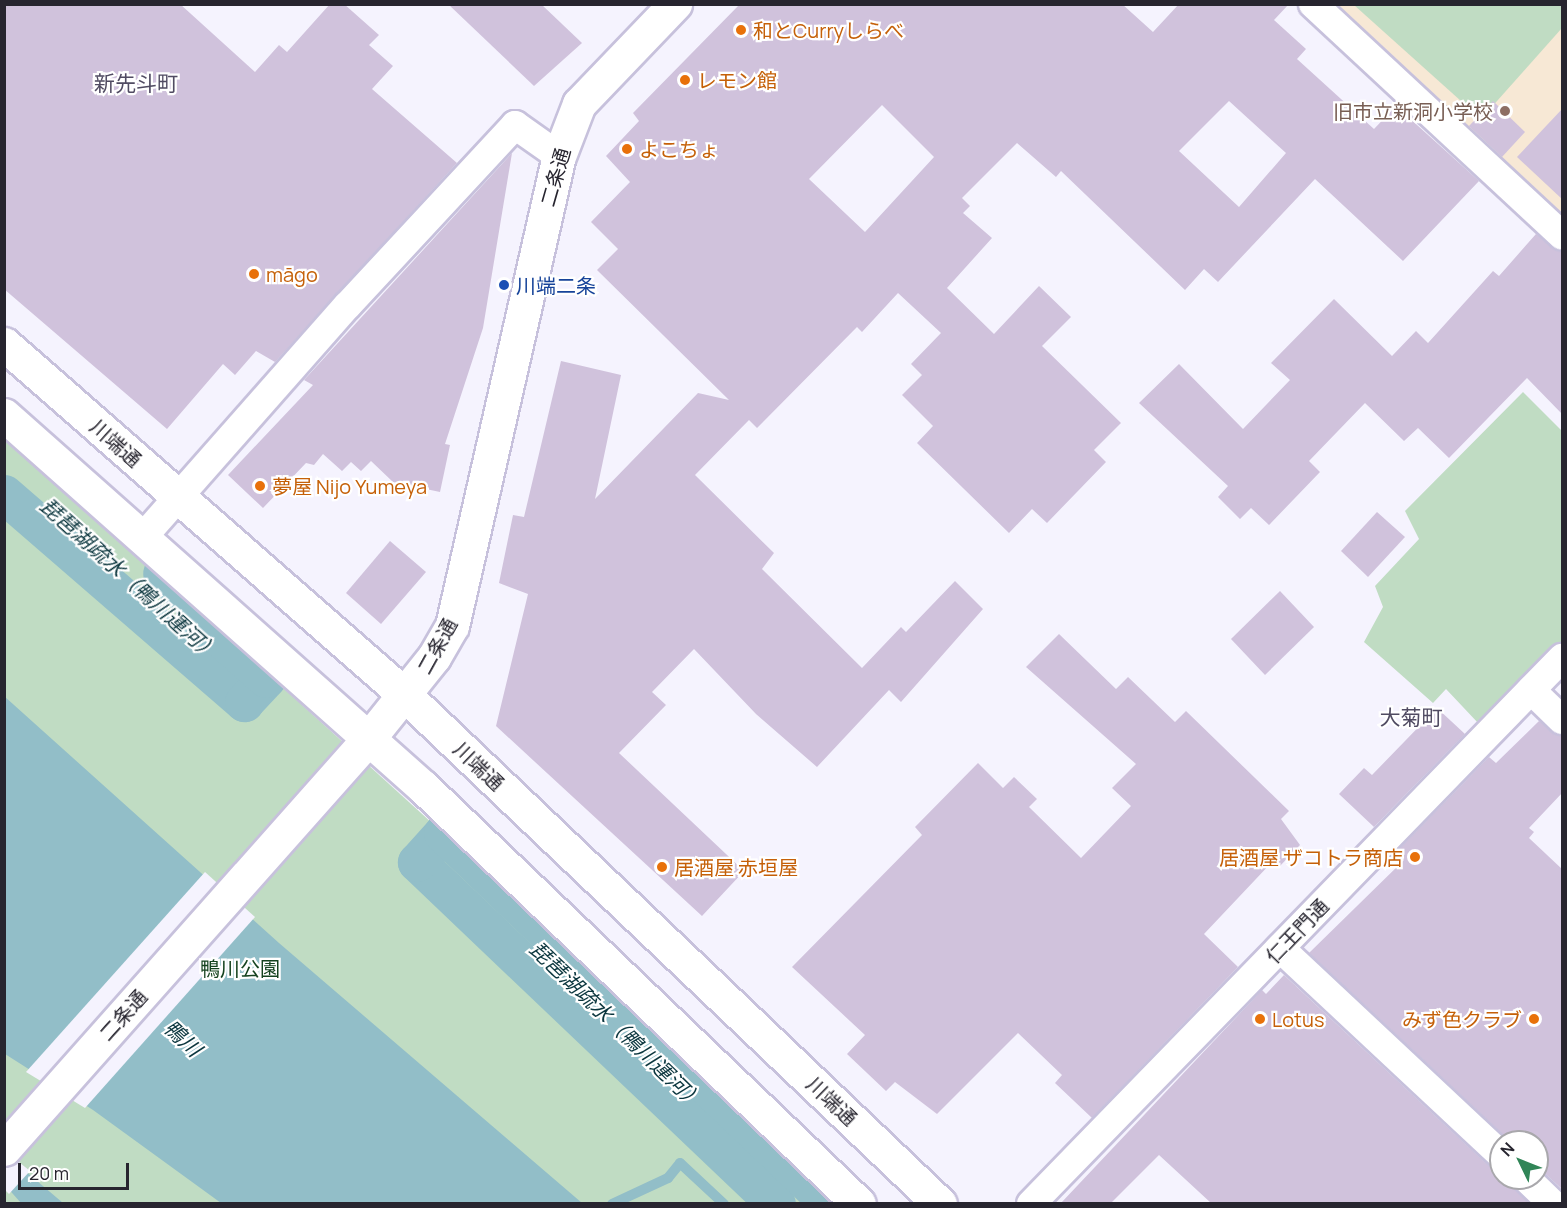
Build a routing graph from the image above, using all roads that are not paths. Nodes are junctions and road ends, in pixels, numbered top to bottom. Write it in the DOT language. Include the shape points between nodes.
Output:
graph roads {
  1 [pos="675,4"];
  2 [pos="1313,4"];
  3 [pos="559,156"];
  4 [pos="1563,234"];
  5 [pos="4,344"];
  6 [pos="4,415"];
  7 [pos="178,498"];
  8 [pos="143,537"];
  9 [pos="1563,658"];
  10 [pos="1531,690"];
  11 [pos="406,696"];
  12 [pos="1563,720"];
  13 [pos="369,738"];
  14 [pos="1280,948"];
  15 [pos="1489,1144"];
  16 [pos="4,1149"];
  17 [pos="1539,1190"];
  18 [pos="859,1203"];
  19 [pos="940,1203"];
  20 [pos="1030,1203"];
  21 [pos="1553,1203"];
  1 -- 3 [label="street, 二条通" via="579,104"];
  2 -- 4 [label="street"];
  3 -- 7 [label="street" via="515,125 346,306"];
  3 -- 11 [label="street, 二条通" via="452,626"];
  5 -- 7 [label="street, 川端通"];
  6 -- 8 [label="street"];
  7 -- 8 [label="street"];
  7 -- 11 [label="street, 川端通"];
  8 -- 13 [label="street"];
  9 -- 10 [label="street, 仁王門通"];
  10 -- 12 [label="street"];
  10 -- 14 [label="street, 仁王門通"];
  11 -- 13 [label="street, 二条通"];
  11 -- 19 [label="street, 川端通"];
  13 -- 16 [label="street, 二条通"];
  13 -- 18 [label="street"];
  14 -- 15 [label="street"];
  14 -- 20 [label="street, 仁王門通"];
  17 -- 21 [label="street"];
}
